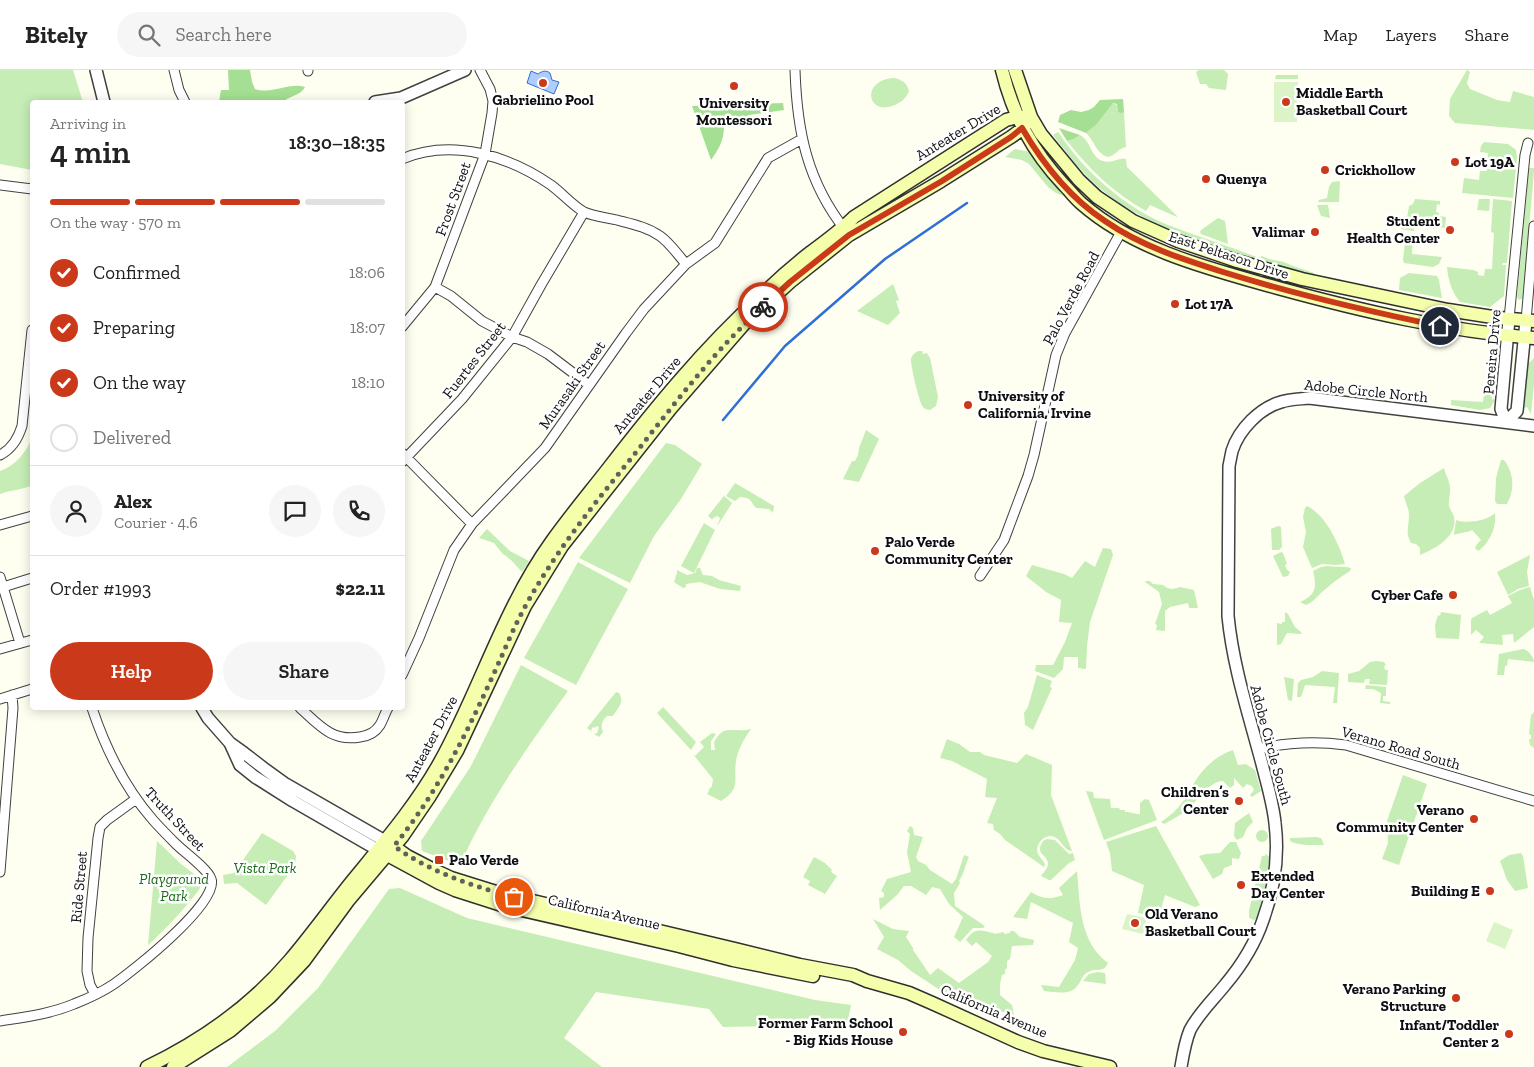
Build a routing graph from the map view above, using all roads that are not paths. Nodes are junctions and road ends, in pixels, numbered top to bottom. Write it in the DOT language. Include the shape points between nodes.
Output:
graph roads {
  1 [pos="96,70"];
  2 [pos="174,70"];
  3 [pos="465,70"];
  4 [pos="480,70"];
  5 [pos="795,70"];
  6 [pos="1002,70"];
  7 [pos="1015,70"];
  8 [pos="104,100"];
  9 [pos="184,100"];
  10 [pos="388,100"];
  11 [pos="1031,118"];
  12 [pos="1020,122"];
  13 [pos="802,139"];
  14 [pos="1532,144"];
  15 [pos="485,154"];
  16 [pos="405,158"];
  17 [pos="0,186"];
  18 [pos="30,189"];
  19 [pos="584,212"];
  20 [pos="1534,226"];
  21 [pos="846,231"];
  22 [pos="1122,232"];
  23 [pos="686,264"];
  24 [pos="435,287"];
  25 [pos="1510,319"];
  26 [pos="1530,321"];
  27 [pos="405,323"];
  28 [pos="726,331"];
  29 [pos="1508,336"];
  30 [pos="512,337"];
  31 [pos="1529,338"];
  32 [pos="30,349"];
  33 [pos="589,385"];
  34 [pos="1506,422"];
  35 [pos="659,423"];
  36 [pos="1534,426"];
  37 [pos="0,455"];
  38 [pos="405,456"];
  39 [pos="405,458"];
  40 [pos="1229,466"];
  41 [pos="30,517"];
  42 [pos="472,524"];
  43 [pos="0,525"];
  44 [pos="980,576"];
  45 [pos="0,577"];
  46 [pos="30,579"];
  47 [pos="1,587"];
  48 [pos="30,640"];
  49 [pos="20,643"];
  50 [pos="0,649"];
  51 [pos="405,668"];
  52 [pos="30,690"];
  53 [pos="12,695"];
  54 [pos="0,699"];
  55 [pos="93,710"];
  56 [pos="203,710"];
  57 [pos="302,710"];
  58 [pos="387,710"];
  59 [pos="1258,749"];
  60 [pos="136,799"];
  61 [pos="1534,800"];
  62 [pos="386,848"];
  63 [pos="0,872"];
  64 [pos="95,994"];
  65 [pos="0,1021"];
  66 [pos="147,1067"];
  67 [pos="173,1067"];
  68 [pos="1110,1067"];
  69 [pos="1181,1067"];
  1 -- 8 [label="street"];
  2 -- 9 [label="street"];
  3 -- 10 [label="street" via="401,98"];
  4 -- 15 [label="street, Frost Street" via="493,101"];
  5 -- 13 [label="street"];
  6 -- 12 [label="main road, East Peltason Drive" via="1010,101"];
  7 -- 11 [label="main road, East Peltason Drive"];
  11 -- 12 [label="main road, Anteater Drive"];
  11 -- 25 [label="main road, East Peltason Drive" via="1061,160 1091,192 1133,221 1155,231 1237,261 1302,279 1448,310"];
  12 -- 21 [label="main road, Anteater Drive" via="1006,120 932,166 854,217"];
  12 -- 22 [label="main road, East Peltason Drive" via="1051,171 1081,203"];
  13 -- 21 [label="street" via="813,178"];
  13 -- 23 [label="street, Murasaki Street" via="768,158 714,243"];
  14 -- 25 [label="street, Pereira Drive" via="1525,155"];
  15 -- 16 [label="street" via="442,150"];
  15 -- 19 [label="street" via="551,185"];
  15 -- 24 [label="street, Frost Street"];
  17 -- 18 [label="street"];
  19 -- 23 [label="street" via="650,230"];
  19 -- 30 [label="street, Fuertes Street"];
  20 -- 26 [label="street, Pereira Drive"];
  21 -- 28 [label="main road, Anteater Drive" via="770,287"];
  21 -- 35 [label="main road, Anteater Drive" via="744,324"];
  22 -- 29 [label="main road, East Peltason Drive" via="1178,257 1242,278 1440,326"];
  22 -- 44 [label="street, Palo Verde Road" via="1065,332 1056,355 1028,476 1004,540"];
  23 -- 33 [label="street, Murasaki Street" via="644,309"];
  24 -- 27 [label="street, Frost Street"];
  24 -- 30 [label="street" via="482,321"];
  25 -- 26 [label="main road, East Peltason Drive"];
  25 -- 29 [label="street, Pereira Drive"];
  26 -- 31 [label="street, Pereira Drive"];
  28 -- 35 [label="main road" via="662,412"];
  28 -- 62 [label="main road, Anteater Drive" via="652,412 551,541 514,603 440,763"];
  29 -- 31 [label="main road, East Peltason Drive"];
  29 -- 34 [label="street, Pereira Drive" via="1501,409"];
  30 -- 33 [label="street" via="548,354"];
  30 -- 38 [label="street, Fuertes Street" via="462,399"];
  31 -- 34 [label="street, Pereira Drive" via="1517,411"];
  32 -- 37 [label="street" via="22,426 18,439"];
  33 -- 42 [label="street, Murasaki Street" via="545,448"];
  34 -- 36 [label="street, Adobe Circle North"];
  34 -- 40 [label="street, Adobe Circle North" via="1325,399 1291,400 1271,406 1240,433"];
  35 -- 62 [label="main road, Anteater Drive" via="562,546 525,606 457,751 430,796"];
  39 -- 42 [label="street"];
  40 -- 59 [label="street, Adobe Circle South" via="1230,640"];
  41 -- 43 [label="street"];
  42 -- 51 [label="street, Murasaki Street" via="454,550"];
  45 -- 47 [label="street"];
  46 -- 47 [label="street"];
  47 -- 49 [label="street"];
  48 -- 49 [label="street"];
  49 -- 50 [label="street"];
  52 -- 53 [label="street"];
  53 -- 54 [label="street"];
  53 -- 63 [label="street"];
  55 -- 60 [label="street, Truth Street" via="108,751"];
  56 -- 62 [label="street, California Avenue" via="230,743 240,765 255,777 293,801"];
  57 -- 58 [label="street" via="326,731 348,739 374,732"];
  59 -- 61 [label="street, Verano Road South" via="1313,742 1346,745"];
  59 -- 69 [label="street, Adobe Circle South" via="1276,825 1273,887 1256,938 1238,969 1190,1031"];
  60 -- 64 [label="street, Ride Street" via="100,827 87,971"];
  60 -- 64 [label="street, Truth Street" via="210,876 212,886 199,908 160,948 114,984"];
  62 -- 66 [label="main road, Anteater Drive" via="255,996 216,1027"];
  62 -- 67 [label="main road, Anteater Drive" via="304,961 270,996 218,1040"];
  62 -- 68 [label="main road, California Avenue" via="451,878 499,893 800,966 853,975 932,1002 1043,1051"];
  64 -- 65 [label="street" via="46,1013"];
}
